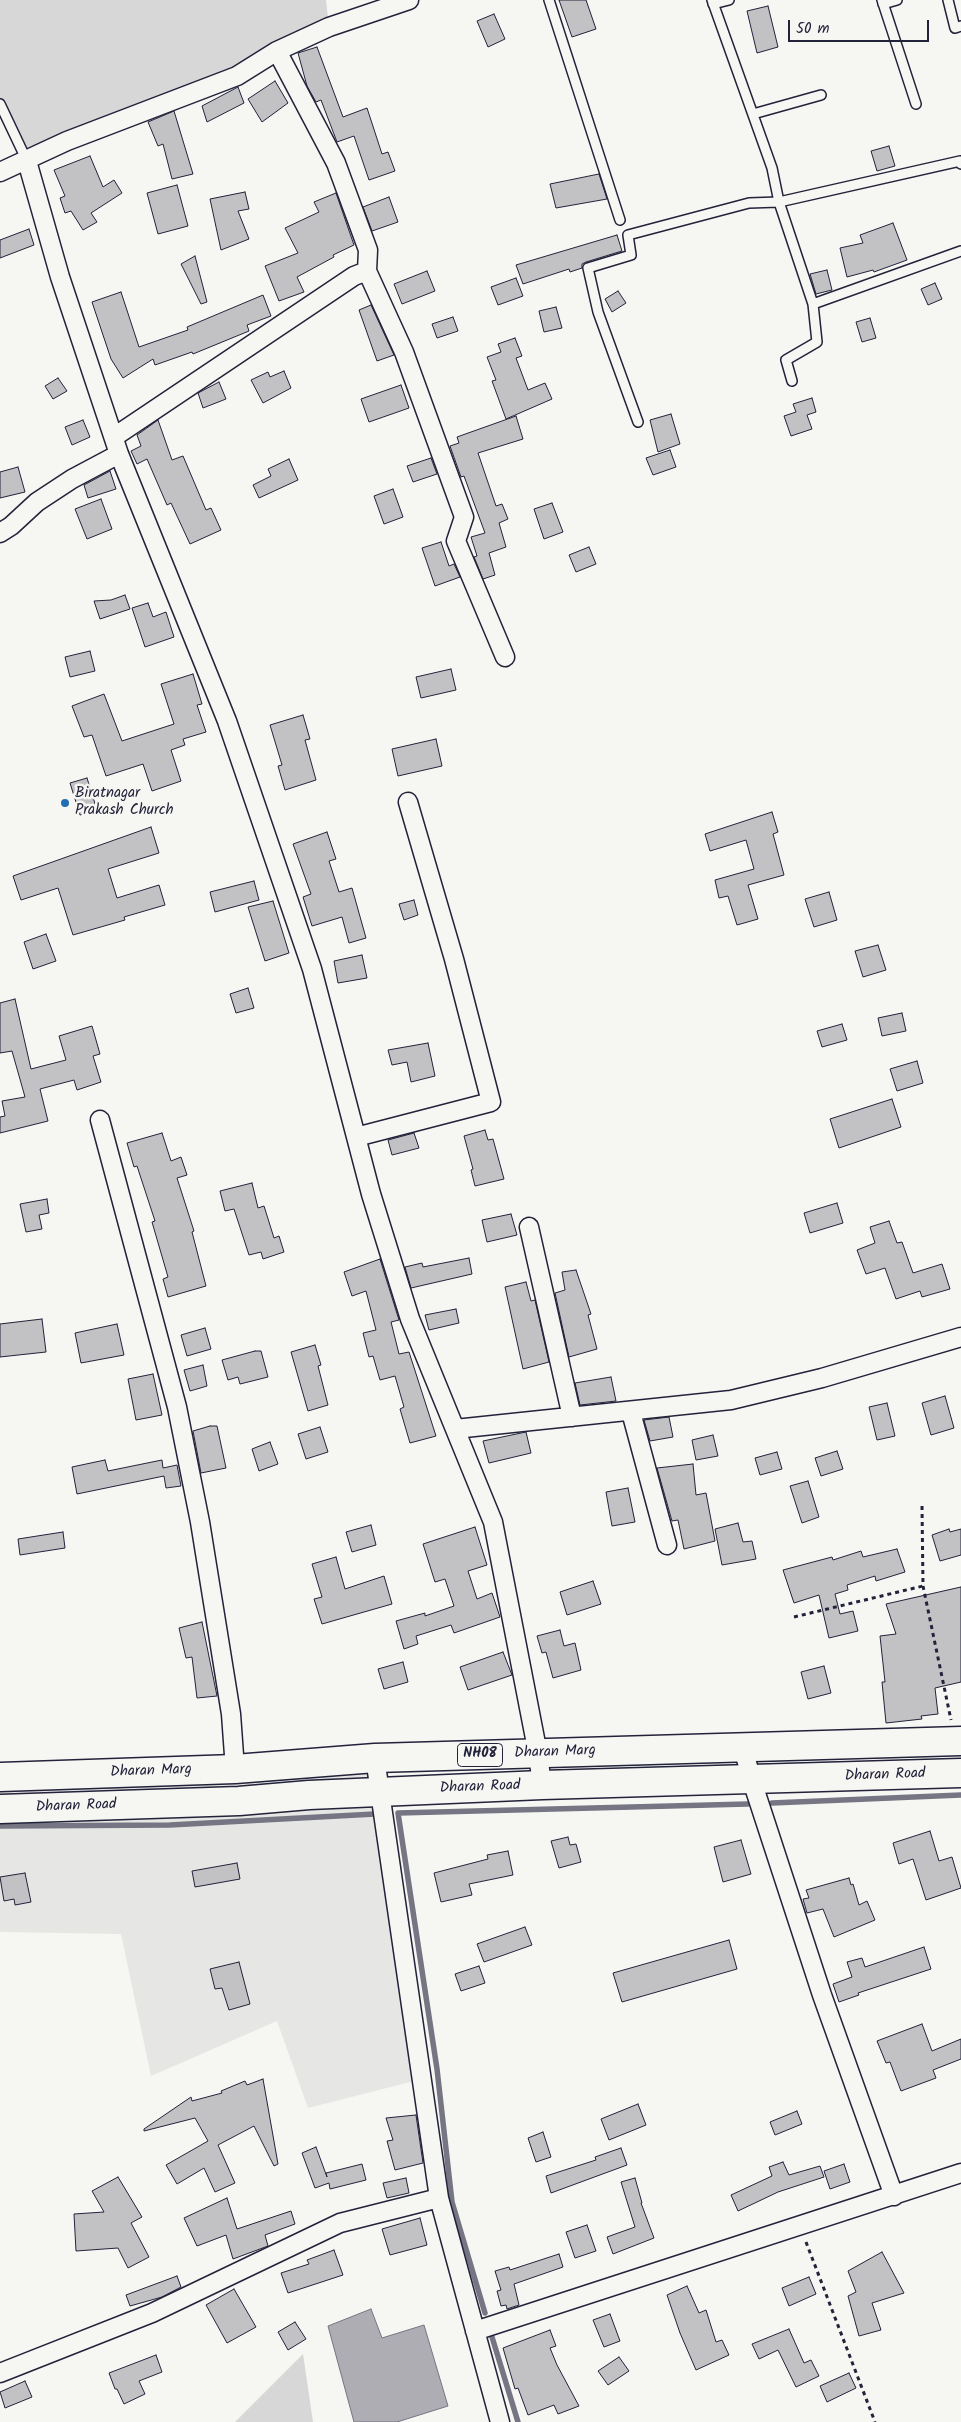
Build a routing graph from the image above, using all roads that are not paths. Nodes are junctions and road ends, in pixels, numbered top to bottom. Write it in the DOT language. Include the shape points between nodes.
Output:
graph roads {
  1 [pos="409,0"];
  2 [pos="549,0"];
  3 [pos="728,0"];
  4 [pos="897,0"];
  5 [pos="948,0"];
  6 [pos="713,2"];
  7 [pos="883,2"];
  8 [pos="961,26"];
  9 [pos="277,51"];
  10 [pos="821,95"];
  11 [pos="0,104"];
  12 [pos="916,104"];
  13 [pos="753,114"];
  14 [pos="28,161"];
  15 [pos="961,164"];
  16 [pos="0,172"];
  17 [pos="779,202"];
  18 [pos="620,220"];
  19 [pos="961,251"];
  20 [pos="367,271"];
  21 [pos="813,304"];
  22 [pos="792,381"];
  23 [pos="638,422"];
  24 [pos="116,445"];
  25 [pos="0,533"];
  26 [pos="505,657"];
  27 [pos="408,802"];
  28 [pos="100,1120"];
  29 [pos="356,1137"];
  30 [pos="529,1227"];
  31 [pos="961,1337"];
  32 [pos="631,1412"];
  33 [pos="572,1417"];
  34 [pos="455,1429"];
  35 [pos="667,1545"];
  36 [pos="958,1741"];
  37 [pos="743,1748"];
  38 [pos="538,1754"];
  39 [pos="375,1758"];
  40 [pos="235,1769"];
  41 [pos="961,1773"];
  42 [pos="0,1777"];
  43 [pos="752,1780"];
  44 [pos="542,1785"];
  45 [pos="378,1792"];
  46 [pos="0,1809"];
  47 [pos="961,2173"];
  48 [pos="894,2196"];
  49 [pos="439,2198"];
  50 [pos="475,2331"];
  51 [pos="0,2373"];
  52 [pos="500,2422"];
  1 -- 9 [label="street" via="329,27"];
  2 -- 18 [label="lane"];
  3 -- 6 [label="lane"];
  4 -- 7 [label="lane"];
  5 -- 8 [label="lane" via="955,28"];
  6 -- 13 [label="lane"];
  7 -- 12 [label="lane"];
  9 -- 14 [label="street" via="237,76 92,131"];
  9 -- 20 [label="street" via="336,164 368,250"];
  10 -- 13 [label="lane"];
  11 -- 14 [label="lane"];
  13 -- 17 [label="lane" via="772,168"];
  14 -- 16 [label="street"];
  14 -- 24 [label="street" via="60,277"];
  15 -- 17 [label="lane" via="960,161"];
  17 -- 21 [label="lane"];
  17 -- 23 [label="lane" via="749,202 628,235 631,255 588,268 598,312"];
  19 -- 21 [label="lane"];
  20 -- 24 [label="street" via="354,276"];
  20 -- 26 [label="street" via="404,352 464,517 456,541"];
  21 -- 22 [label="lane" via="817,342 786,360"];
  24 -- 25 [label="street"];
  24 -- 29 [label="street" via="227,721 312,969"];
  27 -- 29 [label="street" via="454,958 491,1102"];
  28 -- 40 [label="street" via="177,1407 230,1704"];
  29 -- 34 [label="street" via="410,1319"];
  30 -- 33 [label="street"];
  31 -- 32 [label="street" via="822,1378 731,1400"];
  32 -- 33 [label="street"];
  32 -- 35 [label="street"];
  33 -- 34 [label="street"];
  34 -- 38 [label="street" via="493,1522"];
  36 -- 37 [label="main road, Dharan Marg / NH08"];
  37 -- 38 [label="main road, Dharan Marg / NH08"];
  37 -- 43 [label="street"];
  38 -- 39 [label="main road, Dharan Marg / NH08"];
  38 -- 44 [label="street"];
  39 -- 40 [label="main road, Dharan Marg / NH08"];
  39 -- 45 [label="street"];
  40 -- 42 [label="main road, Dharan Marg / NH08"];
  41 -- 43 [label="main road, Dharan Road / NH08"];
  43 -- 44 [label="main road, Dharan Road / NH08"];
  43 -- 48 [label="street" via="822,1995"];
  44 -- 45 [label="main road, Dharan Road / NH08"];
  45 -- 46 [label="main road, Dharan Road / NH08" via="240,1801"];
  45 -- 49 [label="street"];
  47 -- 48 [label="street"];
  48 -- 50 [label="street"];
  49 -- 50 [label="street"];
  49 -- 51 [label="street" via="340,2223 152,2313"];
  50 -- 52 [label="street"];
}
